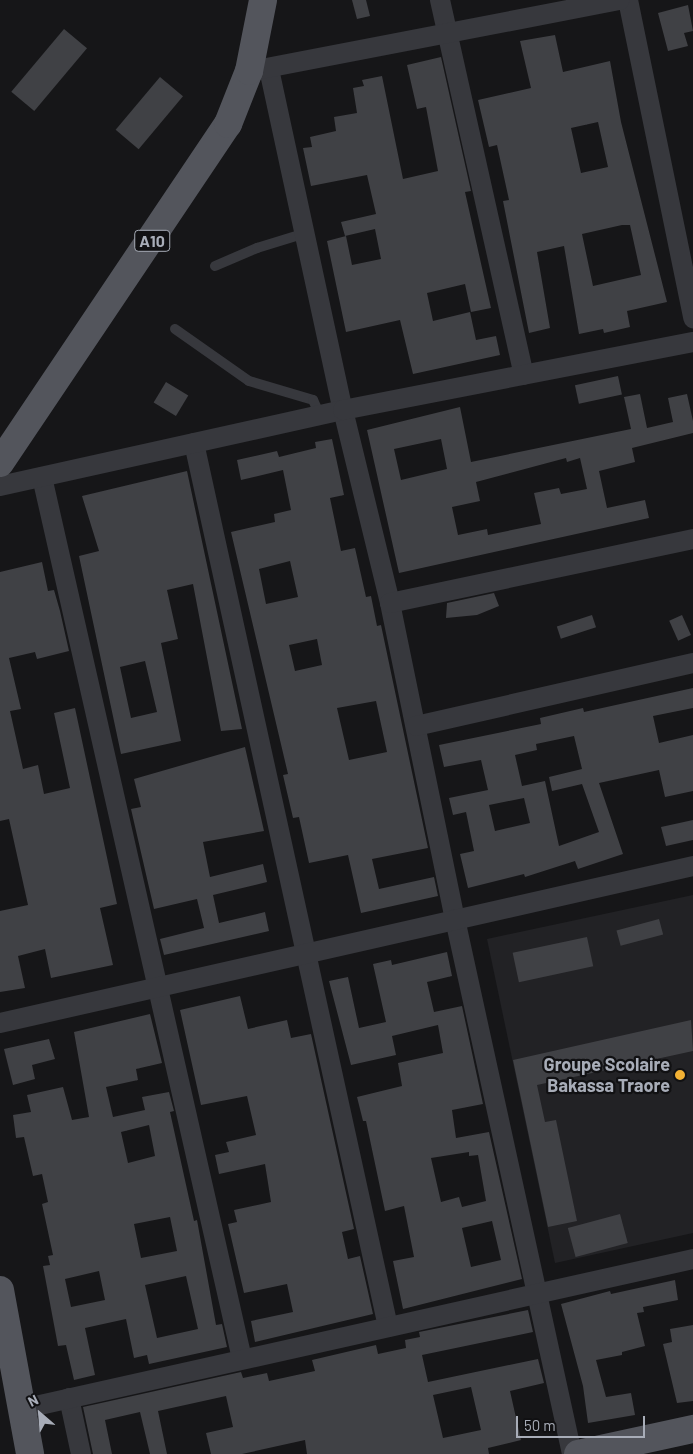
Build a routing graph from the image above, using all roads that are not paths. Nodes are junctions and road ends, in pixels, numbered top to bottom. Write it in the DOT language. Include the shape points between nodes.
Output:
graph roads {
  1 [pos="263,0"];
  2 [pos="440,0"];
  3 [pos="619,0"];
  4 [pos="628,0"];
  5 [pos="448,34"];
  6 [pos="259,70"];
  7 [pos="306,233"];
  8 [pos="215,266"];
  9 [pos="693,318"];
  10 [pos="175,329"];
  11 [pos="693,342"];
  12 [pos="524,375"];
  13 [pos="344,410"];
  14 [pos="320,415"];
  15 [pos="194,443"];
  16 [pos="0,464"];
  17 [pos="42,477"];
  18 [pos="0,486"];
  19 [pos="693,539"];
  20 [pos="390,603"];
  21 [pos="693,663"];
  22 [pos="416,726"];
  23 [pos="693,866"];
  24 [pos="455,919"];
  25 [pos="306,953"];
  26 [pos="159,985"];
  27 [pos="0,1023"];
  28 [pos="693,1259"];
  29 [pos="537,1294"];
  30 [pos="1,1300"];
  31 [pos="388,1327"];
  32 [pos="242,1359"];
  33 [pos="69,1398"];
  34 [pos="22,1409"];
  35 [pos="693,1429"];
  36 [pos="30,1454"];
  37 [pos="81,1454"];
  38 [pos="572,1454"];
  39 [pos="578,1454"];
  1 -- 6 [label="main road, A10"];
  2 -- 5 [label="street"];
  3 -- 5 [label="street"];
  4 -- 9 [label="street"];
  5 -- 6 [label="street"];
  5 -- 12 [label="street"];
  6 -- 7 [label="street"];
  6 -- 16 [label="main road, A10" via="203,165"];
  7 -- 8 [label="lane" via="256,248"];
  7 -- 13 [label="street"];
  10 -- 14 [label="lane" via="249,382 314,400"];
  11 -- 12 [label="street"];
  12 -- 13 [label="street"];
  13 -- 14 [label="street"];
  13 -- 20 [label="street"];
  14 -- 15 [label="street"];
  15 -- 17 [label="street"];
  15 -- 25 [label="street"];
  17 -- 18 [label="street"];
  17 -- 26 [label="street"];
  19 -- 20 [label="street"];
  20 -- 22 [label="street"];
  21 -- 22 [label="street"];
  22 -- 24 [label="street"];
  23 -- 24 [label="street"];
  24 -- 25 [label="street"];
  24 -- 29 [label="street"];
  25 -- 26 [label="street"];
  25 -- 31 [label="street"];
  26 -- 27 [label="street"];
  26 -- 32 [label="street"];
  28 -- 29 [label="street"];
  29 -- 31 [label="street"];
  29 -- 38 [label="street"];
  30 -- 34 [label="main road"];
  31 -- 32 [label="street"];
  32 -- 33 [label="street"];
  33 -- 34 [label="street"];
  33 -- 37 [label="street"];
  34 -- 36 [label="main road"];
  35 -- 39 [label="main road"];
}
